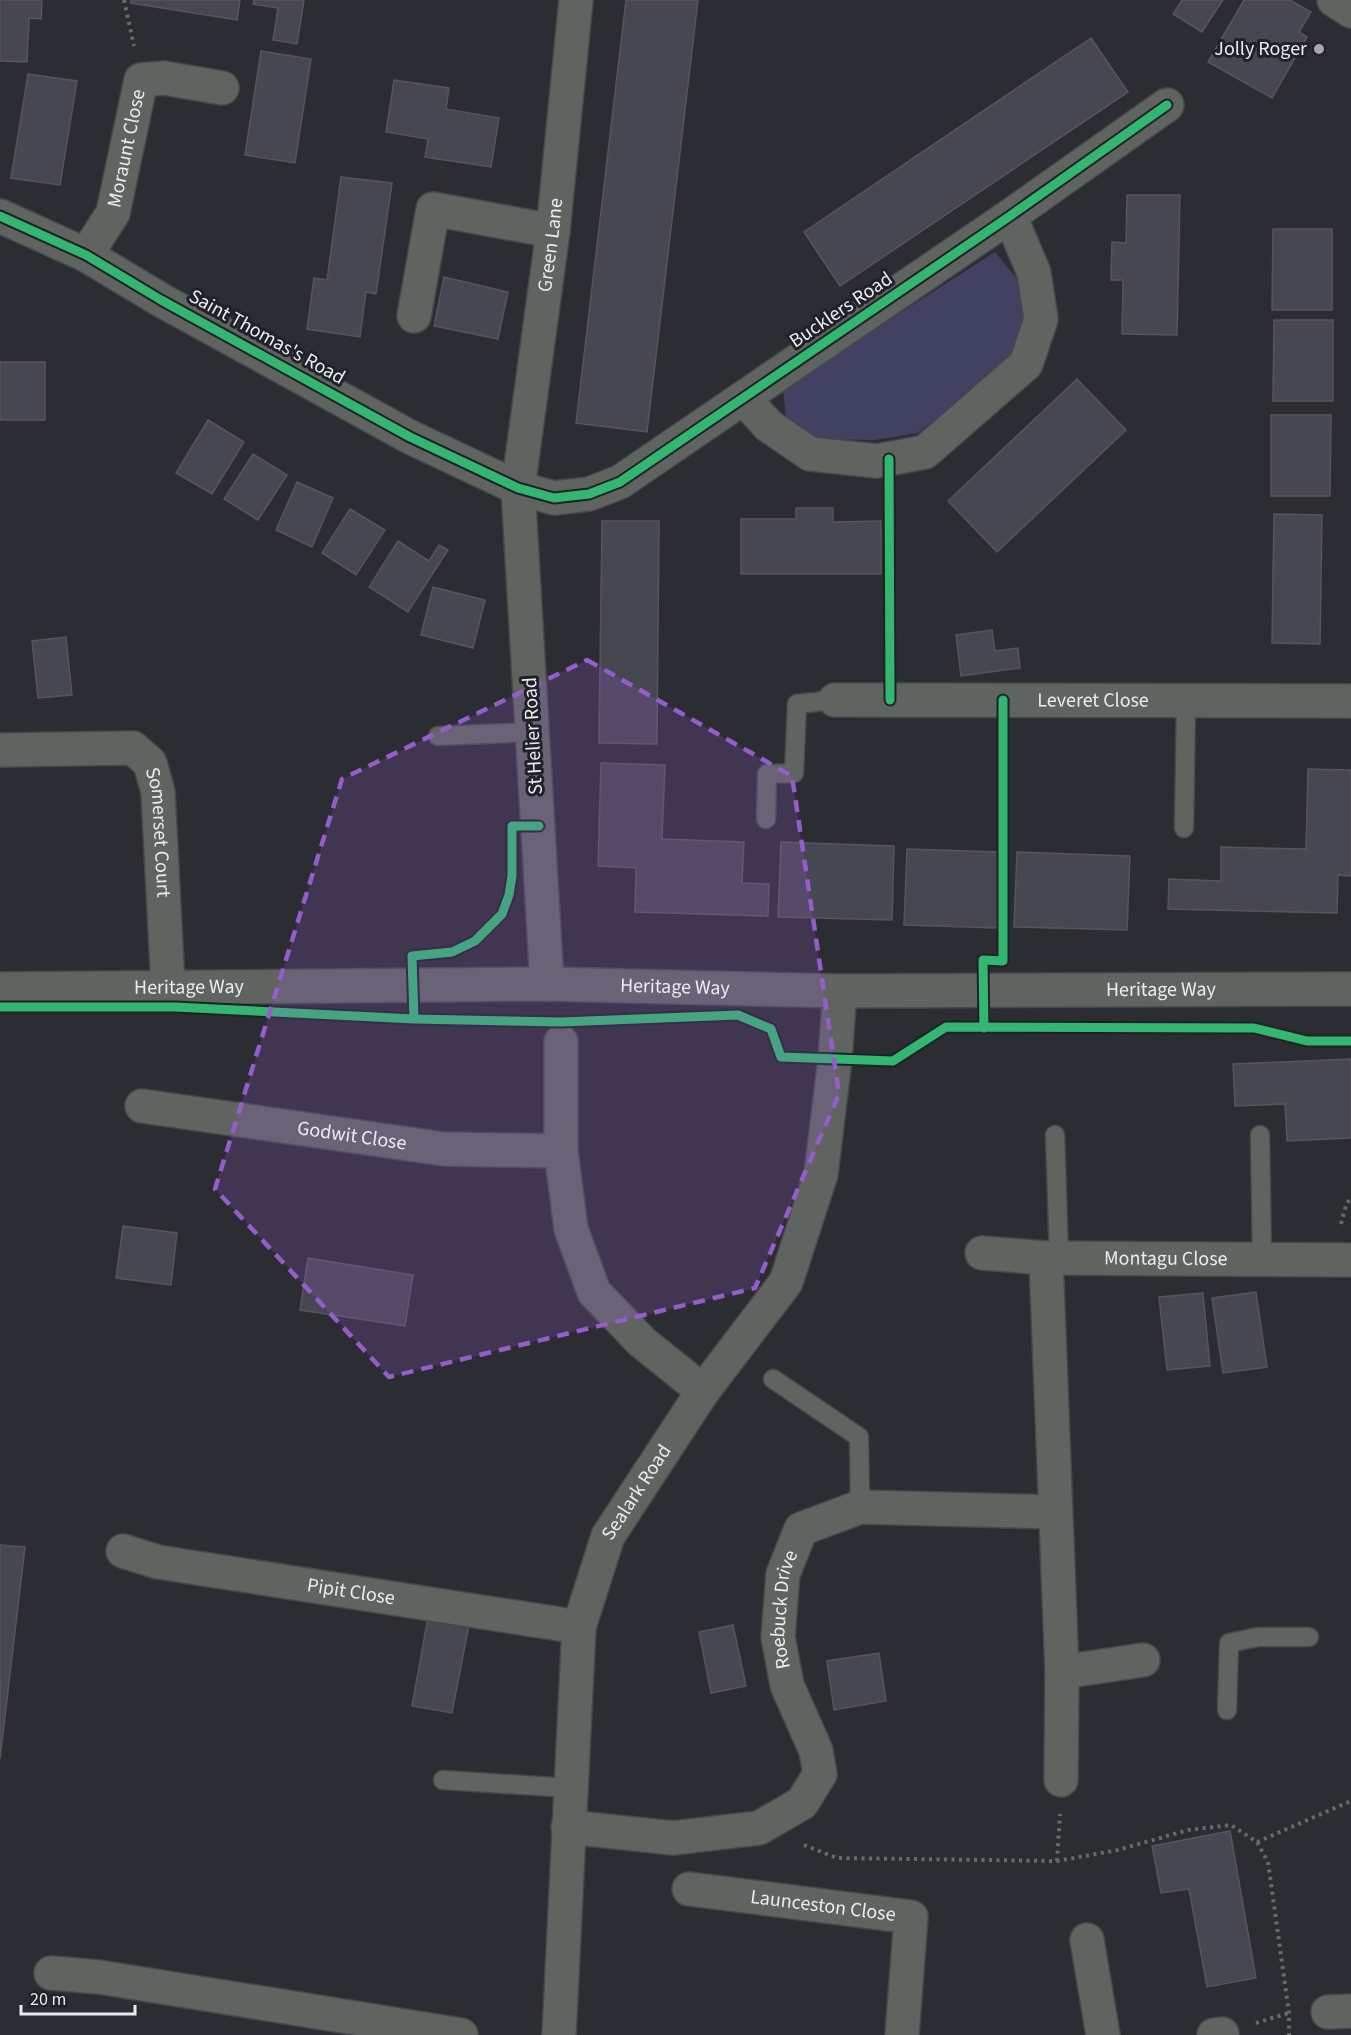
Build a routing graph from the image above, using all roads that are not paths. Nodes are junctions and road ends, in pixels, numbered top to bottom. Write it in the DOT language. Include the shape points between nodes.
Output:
graph roads {
  1 [pos="576,0"];
  2 [pos="1334,0"];
  3 [pos="1351,11"];
  4 [pos="222,88"];
  5 [pos="1167,105"];
  6 [pos="0,216"];
  7 [pos="1010,216"];
  8 [pos="553,231"];
  9 [pos="86,255"];
  10 [pos="414,316"];
  11 [pos="743,399"];
  12 [pos="518,488"];
  13 [pos="835,700"];
  14 [pos="1185,700"];
  15 [pos="1351,701"];
  16 [pos="533,732"];
  17 [pos="438,736"];
  18 [pos="0,750"];
  19 [pos="766,819"];
  20 [pos="1184,828"];
  21 [pos="547,984"];
  22 [pos="168,986"];
  23 [pos="0,988"];
  24 [pos="1351,989"];
  25 [pos="840,991"];
  26 [pos="561,1042"];
  27 [pos="142,1107"];
  28 [pos="1055,1134"];
  29 [pos="1260,1135"];
  30 [pos="561,1151"];
  31 [pos="982,1253"];
  32 [pos="1052,1258"];
  33 [pos="1262,1259"];
  34 [pos="1351,1260"];
  35 [pos="773,1379"];
  36 [pos="703,1391"];
  37 [pos="860,1507"];
  38 [pos="1055,1512"];
  39 [pos="123,1551"];
  40 [pos="579,1627"];
  41 [pos="1309,1636"];
  42 [pos="1143,1660"];
  43 [pos="1062,1672"];
  44 [pos="1227,1710"];
  45 [pos="443,1780"];
  46 [pos="1061,1780"];
  47 [pos="570,1788"];
  48 [pos="568,1827"];
  49 [pos="690,1889"];
  50 [pos="1087,1940"];
  51 [pos="51,1973"];
  52 [pos="461,2035"];
  53 [pos="559,2035"];
  54 [pos="902,2035"];
  55 [pos="1103,2035"];
  1 -- 8 [label="street, Green Lane"];
  2 -- 3 [label="street"];
  4 -- 9 [label="street, Moraunt Close" via="164,78 141,80 112,213"];
  5 -- 7 [label="street, Bucklers Road"];
  6 -- 9 [label="street, Saint Thomas's Road"];
  7 -- 11 [label="street, Bucklers Road"];
  7 -- 11 [label="street" via="1034,273 1041,319 1026,364 925,452 877,461 810,454 769,426"];
  8 -- 10 [label="street" via="433,209"];
  8 -- 12 [label="street, Green Lane"];
  9 -- 12 [label="street, Saint Thomas's Road" via="410,437"];
  11 -- 12 [label="street, Bucklers Road" via="620,482 589,494 554,498"];
  12 -- 16 [label="street, St Helier Road"];
  13 -- 14 [label="street, Leveret Close"];
  13 -- 19 [label="lane" via="797,704 794,773 767,774"];
  14 -- 15 [label="street, Leveret Close"];
  14 -- 20 [label="lane"];
  16 -- 17 [label="lane"];
  16 -- 21 [label="street, St Helier Road"];
  18 -- 22 [label="street, Somerset Court" via="133,748 150,763 158,792"];
  21 -- 22 [label="street, Heritage Way"];
  21 -- 25 [label="street, Heritage Way"];
  22 -- 23 [label="street, Heritage Way"];
  24 -- 25 [label="street, Heritage Way"];
  25 -- 36 [label="street, Sealark Road" via="821,1174 786,1282"];
  26 -- 30 [label="street"];
  27 -- 30 [label="street, Godwit Close" via="444,1149"];
  28 -- 32 [label="lane"];
  29 -- 33 [label="lane"];
  30 -- 36 [label="street" via="571,1229 594,1292 642,1342"];
  31 -- 32 [label="street, Montagu Close"];
  32 -- 33 [label="street, Montagu Close"];
  32 -- 38 [label="street"];
  33 -- 34 [label="street, Montagu Close"];
  35 -- 37 [label="lane" via="859,1437"];
  36 -- 40 [label="street, Sealark Road" via="608,1536"];
  37 -- 38 [label="street, Roebuck Drive"];
  37 -- 48 [label="street, Roebuck Drive" via="801,1529 783,1574 778,1637 787,1685 816,1751 820,1774 802,1803 759,1828 674,1838"];
  38 -- 43 [label="street"];
  39 -- 40 [label="street, Pipit Close" via="158,1562"];
  40 -- 47 [label="street, Sealark Road"];
  41 -- 44 [label="lane" via="1258,1637 1229,1643"];
  42 -- 43 [label="street"];
  43 -- 46 [label="street"];
  45 -- 47 [label="lane"];
  47 -- 48 [label="street, Sealark Road"];
  48 -- 53 [label="street, Sealark Road"];
  49 -- 54 [label="street, Launceston Close" via="911,1917"];
  50 -- 55 [label="street"];
  51 -- 52 [label="street" via="99,1977"];
}
